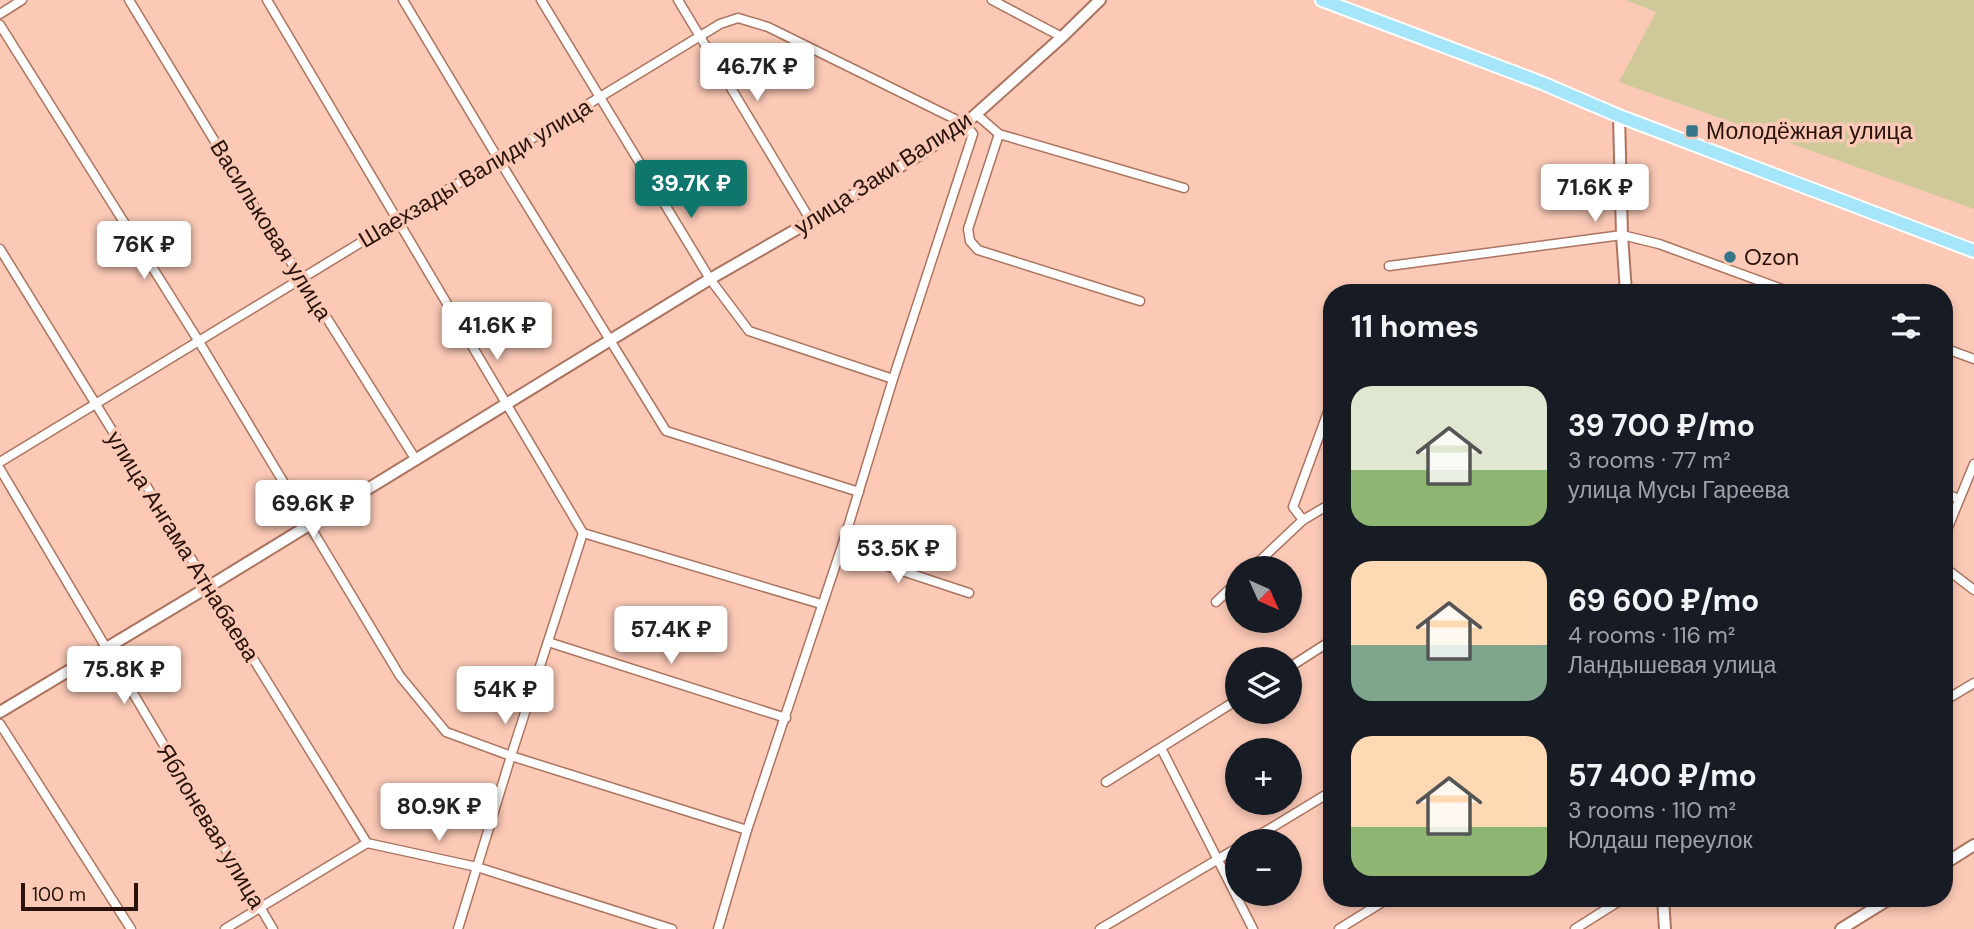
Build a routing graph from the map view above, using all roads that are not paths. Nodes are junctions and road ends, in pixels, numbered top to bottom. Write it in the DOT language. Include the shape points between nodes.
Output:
graph roads {
  1 [pos="22,0"];
  2 [pos="129,0"];
  3 [pos="267,0"];
  4 [pos="403,0"];
  5 [pos="541,0"];
  6 [pos="678,0"];
  7 [pos="992,0"];
  8 [pos="1100,0"];
  9 [pos="1321,0"];
  10 [pos="0,14"];
  11 [pos="0,25"];
  12 [pos="699,36"];
  13 [pos="1062,37"];
  14 [pos="600,97"];
  15 [pos="976,114"];
  16 [pos="1619,116"];
  17 [pos="965,124"];
  18 [pos="999,134"];
  19 [pos="499,160"];
  20 [pos="1184,188"];
  21 [pos="397,220"];
  22 [pos="811,221"];
  23 [pos="1622,235"];
  24 [pos="0,249"];
  25 [pos="1974,251"];
  26 [pos="1389,266"];
  27 [pos="302,277"];
  28 [pos="710,279"];
  29 [pos="1625,284"];
  30 [pos="1768,284"];
  31 [pos="1140,301"];
  32 [pos="198,340"];
  33 [pos="610,341"];
  34 [pos="1953,351"];
  35 [pos="1974,359"];
  36 [pos="893,379"];
  37 [pos="94,403"];
  38 [pos="505,403"];
  39 [pos="1323,425"];
  40 [pos="416,460"];
  41 [pos="0,462"];
  42 [pos="1974,464"];
  43 [pos="0,469"];
  44 [pos="859,492"];
  45 [pos="1953,497"];
  46 [pos="1959,499"];
  47 [pos="1323,508"];
  48 [pos="1953,514"];
  49 [pos="1303,520"];
  50 [pos="308,524"];
  51 [pos="583,533"];
  52 [pos="844,540"];
  53 [pos="1265,556"];
  54 [pos="1953,574"];
  55 [pos="208,587"];
  56 [pos="1974,590"];
  57 [pos="968,593"];
  58 [pos="1225,593"];
  59 [pos="1216,602"];
  60 [pos="821,604"];
  61 [pos="548,642"];
  62 [pos="1323,646"];
  63 [pos="106,648"];
  64 [pos="1302,659"];
  65 [pos="1974,683"];
  66 [pos="1953,696"];
  67 [pos="1225,708"];
  68 [pos="0,712"];
  69 [pos="786,718"];
  70 [pos="0,724"];
  71 [pos="1161,748"];
  72 [pos="511,757"];
  73 [pos="1106,782"];
  74 [pos="1323,796"];
  75 [pos="1269,829"];
  76 [pos="747,830"];
  77 [pos="367,842"];
  78 [pos="1974,845"];
  79 [pos="1225,855"];
  80 [pos="1953,858"];
  81 [pos="1217,860"];
  82 [pos="477,867"];
  83 [pos="1374,907"];
  84 [pos="1610,907"];
  85 [pos="1664,907"];
  86 [pos="1877,907"];
  87 [pos="260,908"];
  88 [pos="1845,928"];
  89 [pos="131,929"];
  90 [pos="225,929"];
  91 [pos="273,929"];
  92 [pos="458,929"];
  93 [pos="672,929"];
  94 [pos="718,929"];
  95 [pos="1100,929"];
  96 [pos="1253,929"];
  97 [pos="1339,929"];
  98 [pos="1575,929"];
  99 [pos="1665,929"];
  1 -- 10 [label="street"];
  2 -- 27 [label="street, Васильковая улица"];
  3 -- 21 [label="street"];
  4 -- 19 [label="street"];
  5 -- 14 [label="street"];
  6 -- 12 [label="street"];
  7 -- 13 [label="street"];
  8 -- 13 [label="street, улица Заки Валиди"];
  9 -- 16 [label="main road"];
  11 -- 32 [label="street"];
  12 -- 14 [label="street, Шаехзады Валиди улица"];
  12 -- 17 [label="street, Шаехзады Валиди улица" via="738,18 768,27"];
  12 -- 22 [label="street"];
  13 -- 15 [label="street, улица Заки Валиди"];
  14 -- 19 [label="street, Шаехзады Валиди улица"];
  14 -- 28 [label="street"];
  15 -- 17 [label="street, улица Заки Валиди"];
  15 -- 18 [label="street"];
  16 -- 23 [label="street"];
  16 -- 25 [label="main road"];
  17 -- 22 [label="street, улица Заки Валиди"];
  17 -- 36 [label="street" via="973,134"];
  18 -- 20 [label="street"];
  18 -- 31 [label="street" via="968,229 970,241 978,250"];
  19 -- 21 [label="street, Шаехзады Валиди улица"];
  19 -- 33 [label="street"];
  21 -- 27 [label="street, Шаехзады Валиди улица"];
  21 -- 38 [label="street"];
  22 -- 28 [label="street, улица Заки Валиди"];
  23 -- 26 [label="street"];
  23 -- 29 [label="street"];
  23 -- 30 [label="street"];
  24 -- 37 [label="street, улица Ангама Атнабаева"];
  27 -- 32 [label="street, Шаехзады Валиди улица"];
  27 -- 40 [label="street, Васильковая улица"];
  28 -- 33 [label="street, улица Заки Валиди"];
  28 -- 36 [label="street" via="749,331"];
  32 -- 37 [label="street, Шаехзады Валиди улица"];
  32 -- 50 [label="street"];
  33 -- 38 [label="street, улица Заки Валиди"];
  33 -- 44 [label="street" via="666,431"];
  34 -- 35 [label="street"];
  36 -- 44 [label="street"];
  37 -- 41 [label="street, Шаехзады Валиди улица"];
  37 -- 55 [label="street, улица Ангама Атнабаева"];
  38 -- 40 [label="street, улица Заки Валиди"];
  38 -- 51 [label="street"];
  39 -- 49 [label="street" via="1293,507"];
  40 -- 50 [label="street, улица Заки Валиди"];
  42 -- 46 [label="street"];
  43 -- 63 [label="street, Яблоневая улица"];
  44 -- 52 [label="street"];
  45 -- 46 [label="street"];
  46 -- 48 [label="street"];
  47 -- 49 [label="street"];
  49 -- 53 [label="street"];
  50 -- 55 [label="street, улица Заки Валиди"];
  50 -- 72 [label="street" via="400,677 446,732"];
  51 -- 60 [label="street"];
  51 -- 61 [label="street"];
  52 -- 57 [label="street" via="881,564"];
  52 -- 60 [label="street"];
  54 -- 56 [label="street"];
  55 -- 63 [label="street, улица Заки Валиди"];
  55 -- 77 [label="street, улица Ангама Атнабаева"];
  58 -- 59 [label="street"];
  60 -- 69 [label="street"];
  61 -- 69 [label="street"];
  61 -- 72 [label="street"];
  62 -- 64 [label="street"];
  63 -- 68 [label="street, улица Заки Валиди"];
  63 -- 87 [label="street, Яблоневая улица"];
  65 -- 66 [label="street"];
  67 -- 71 [label="street"];
  69 -- 76 [label="street"];
  70 -- 89 [label="street"];
  71 -- 73 [label="street"];
  71 -- 81 [label="street"];
  72 -- 76 [label="street"];
  72 -- 82 [label="street"];
  74 -- 75 [label="street"];
  76 -- 94 [label="street"];
  77 -- 82 [label="street"];
  77 -- 87 [label="street"];
  78 -- 80 [label="street"];
  79 -- 81 [label="street"];
  81 -- 95 [label="street"];
  81 -- 96 [label="street"];
  82 -- 92 [label="street"];
  82 -- 93 [label="street"];
  83 -- 97 [label="street"];
  84 -- 98 [label="street"];
  85 -- 99 [label="street"];
  86 -- 88 [label="street"];
  87 -- 90 [label="street"];
  87 -- 91 [label="street, Яблоневая улица"];
}
